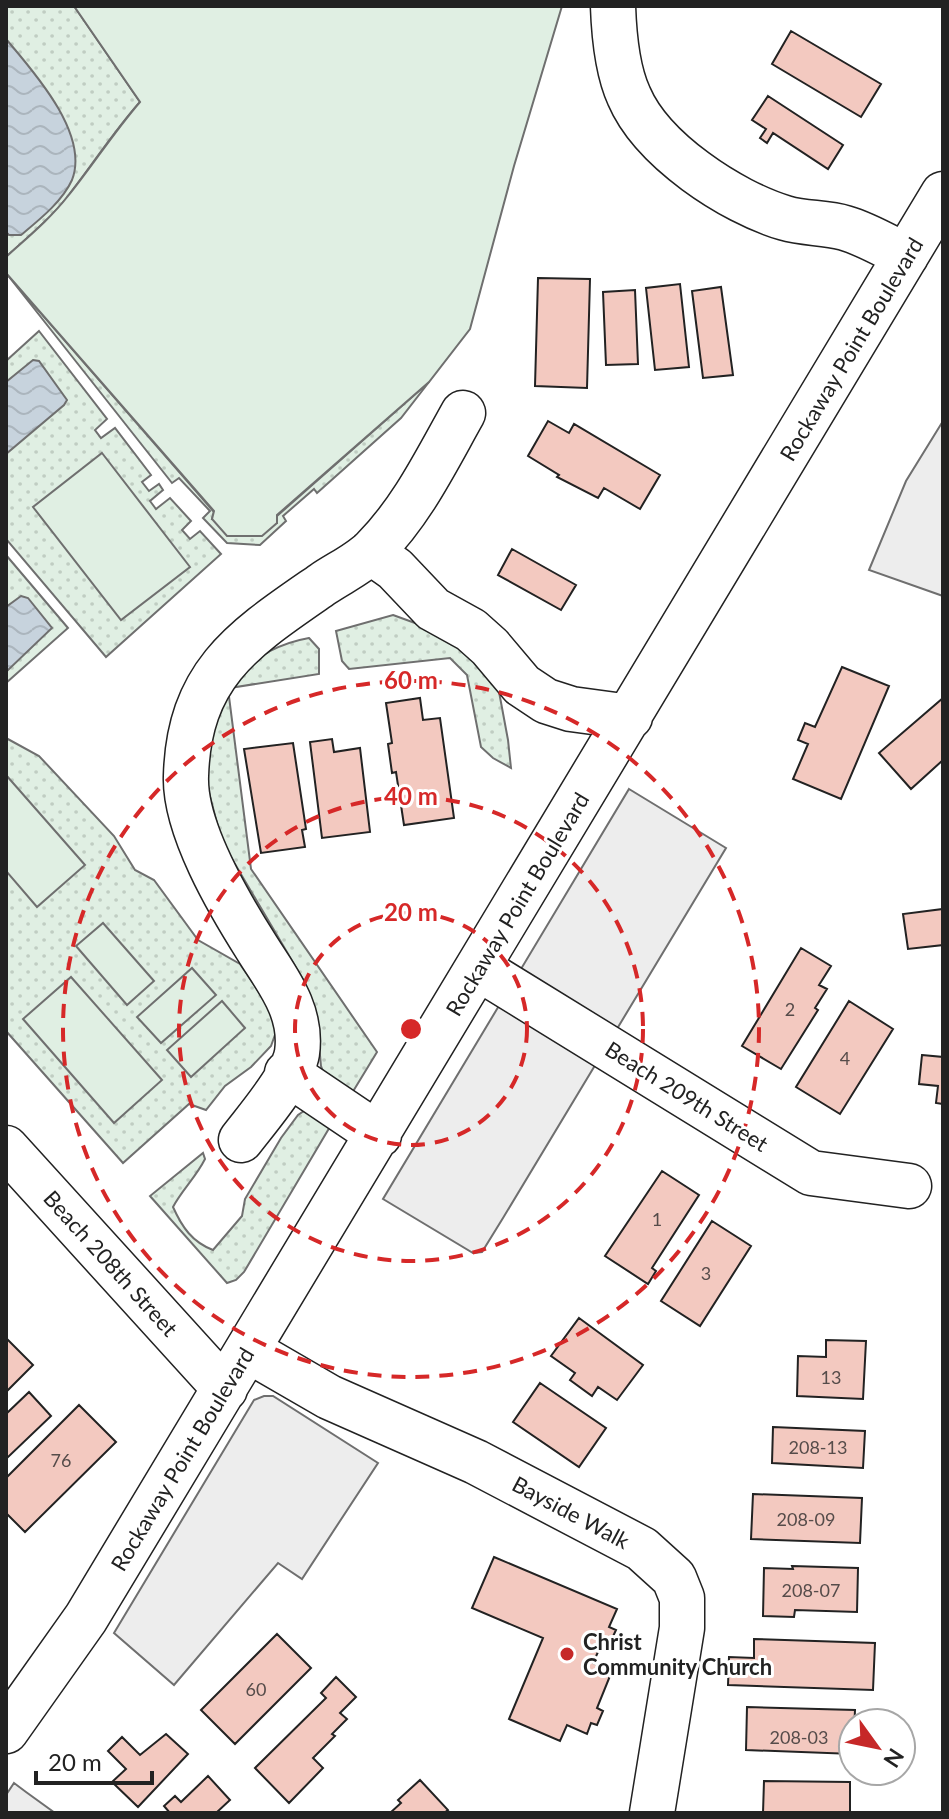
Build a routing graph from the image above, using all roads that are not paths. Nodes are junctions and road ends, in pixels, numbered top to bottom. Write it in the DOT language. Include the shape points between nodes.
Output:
graph roads {
  1 [pos="613,6"];
  2 [pos="943,194"];
  3 [pos="906,256"];
  4 [pos="463,413"];
  5 [pos="371,552"];
  6 [pos="630,717"];
  7 [pos="478,968"];
  8 [pos="287,1073"];
  9 [pos="379,1135"];
  10 [pos="241,1140"];
  11 [pos="20,1164"];
  12 [pos="909,1186"];
  13 [pos="248,1350"];
  14 [pos="225,1389"];
  15 [pos="6,1731"];
  16 [pos="652,1813"];
  1 -- 3 [label="street" via="629,98 682,162 751,205 784,218 846,228"];
  2 -- 3 [label="street, Rockaway Point Boulevard"];
  3 -- 6 [label="street, Rockaway Point Boulevard"];
  4 -- 5 [label="street" via="423,486"];
  5 -- 6 [label="street" via="433,609 471,630 522,685 546,701"];
  5 -- 8 [label="street" via="239,647 219,667 191,729 186,778 190,817 256,947 287,993 297,1054"];
  6 -- 7 [label="street, Rockaway Point Boulevard"];
  7 -- 9 [label="street, Rockaway Point Boulevard"];
  7 -- 12 [label="street, Beach 209th Street" via="811,1173"];
  8 -- 9 [label="street"];
  8 -- 10 [label="street"];
  9 -- 13 [label="street, Rockaway Point Boulevard"];
  11 -- 14 [label="street, Beach 208th Street" via="56,1233 158,1349 187,1347"];
  13 -- 14 [label="street, Rockaway Point Boulevard"];
  13 -- 16 [label="street, Bayside Walk" via="329,1397 607,1528 642,1549 674,1578 682,1598 682,1628"];
  14 -- 15 [label="street, Rockaway Point Boulevard" via="86,1618"];
}
